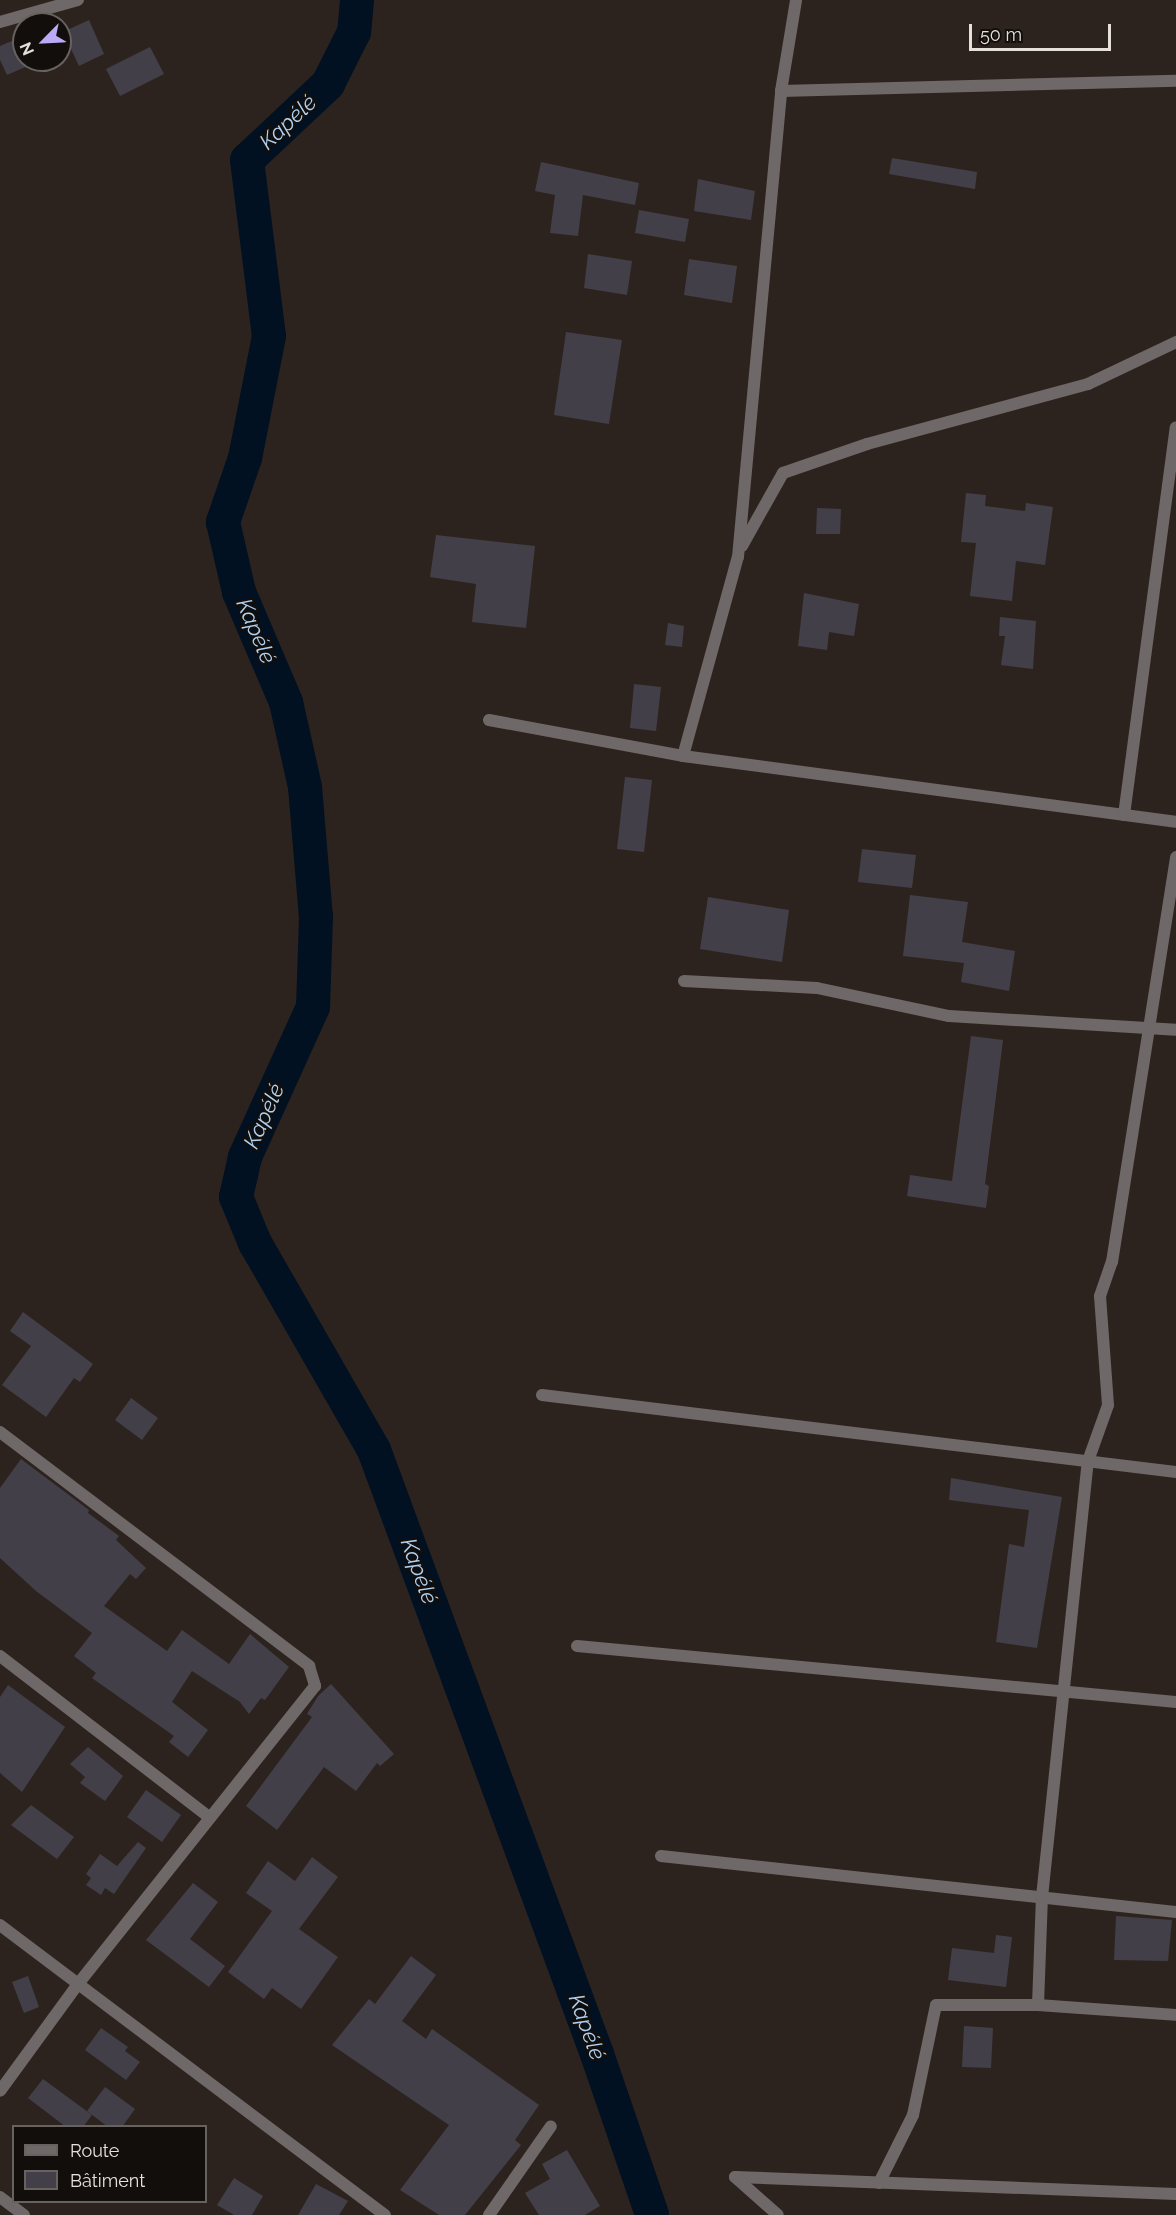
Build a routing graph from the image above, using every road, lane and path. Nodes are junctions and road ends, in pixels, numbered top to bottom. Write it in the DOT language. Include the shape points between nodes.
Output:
graph roads {
  1 [pos="78,0"];
  2 [pos="796,0"];
  3 [pos="0,22"];
  4 [pos="1176,81"];
  5 [pos="781,91"];
  6 [pos="1176,342"];
  7 [pos="1176,427"];
  8 [pos="738,557"];
  9 [pos="489,720"];
  10 [pos="683,756"];
  11 [pos="1124,815"];
  12 [pos="1176,822"];
  13 [pos="1176,856"];
  14 [pos="684,981"];
  15 [pos="1151,1026"];
  16 [pos="1176,1030"];
  17 [pos="542,1395"];
  18 [pos="0,1432"];
  19 [pos="1088,1461"];
  20 [pos="1176,1472"];
  21 [pos="577,1646"];
  22 [pos="0,1656"];
  23 [pos="1064,1690"];
  24 [pos="1176,1701"];
  25 [pos="210,1818"];
  26 [pos="661,1856"];
  27 [pos="1042,1897"];
  28 [pos="1176,1912"];
  29 [pos="0,1925"];
  30 [pos="78,1984"];
  31 [pos="1038,2005"];
  32 [pos="1176,2015"];
  33 [pos="0,2091"];
  34 [pos="550,2126"];
  35 [pos="879,2182"];
  36 [pos="1176,2194"];
  37 [pos="0,2197"];
  38 [pos="24,2215"];
  39 [pos="385,2215"];
  40 [pos="489,2215"];
  41 [pos="778,2215"];
  1 -- 3 [label="street"];
  2 -- 5 [label="street"];
  4 -- 5 [label="street"];
  5 -- 8 [label="street"];
  6 -- 8 [label="street" via="1088,384 867,444 783,473 754,519"];
  7 -- 11 [label="street"];
  8 -- 10 [label="street"];
  9 -- 10 [label="street"];
  10 -- 11 [label="street"];
  11 -- 12 [label="street"];
  13 -- 15 [label="street"];
  14 -- 15 [label="street" via="817,988 949,1016"];
  15 -- 16 [label="street"];
  15 -- 19 [label="street" via="1112,1262 1100,1296 1108,1405"];
  17 -- 19 [label="street"];
  18 -- 25 [label="street" via="309,1666 315,1686"];
  19 -- 20 [label="street"];
  19 -- 23 [label="street"];
  21 -- 23 [label="street"];
  22 -- 25 [label="street"];
  23 -- 24 [label="street"];
  23 -- 27 [label="street"];
  25 -- 30 [label="street"];
  26 -- 27 [label="street"];
  27 -- 28 [label="street"];
  27 -- 31 [label="street"];
  29 -- 30 [label="street"];
  30 -- 33 [label="street"];
  30 -- 39 [label="street"];
  31 -- 32 [label="street"];
  31 -- 35 [label="street" via="936,2005 913,2115"];
  34 -- 40 [label="street"];
  35 -- 36 [label="street"];
  35 -- 41 [label="street" via="735,2177"];
  37 -- 38 [label="street"];
}
